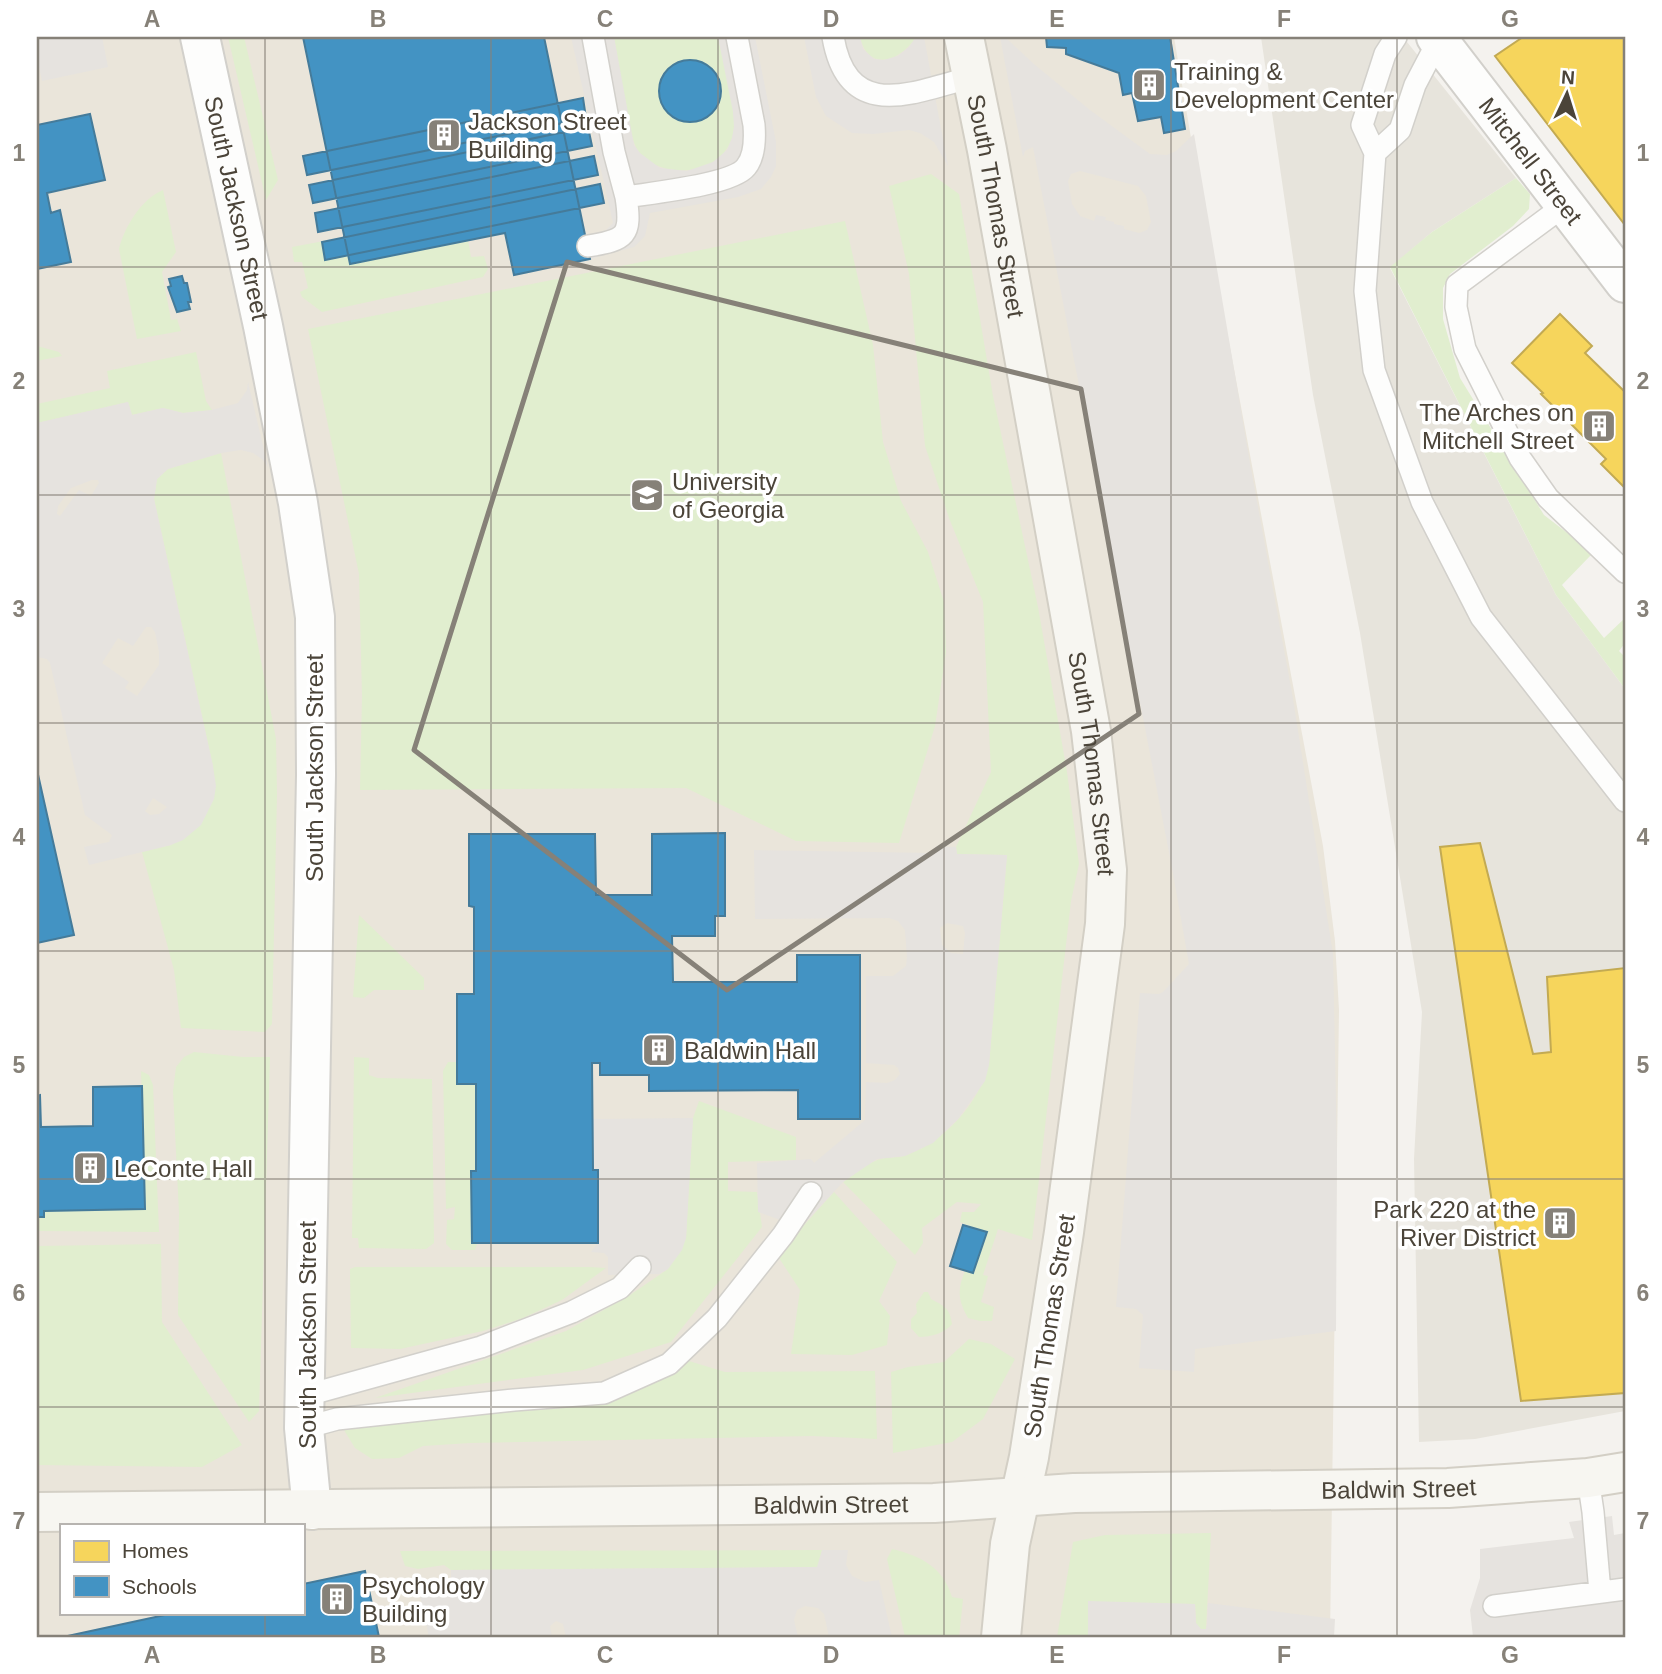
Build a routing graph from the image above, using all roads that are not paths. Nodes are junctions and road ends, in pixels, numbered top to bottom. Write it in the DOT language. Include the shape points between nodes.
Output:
graph roads {
  1 [pos="201,37"];
  2 [pos="593,37"];
  3 [pos="737,37"];
  4 [pos="833,37"];
  5 [pos="964,37"];
  6 [pos="1396,37"];
  7 [pos="1437,39"];
  8 [pos="972,77"];
  9 [pos="1376,153"];
  10 [pos="626,197"];
  11 [pos="1565,205"];
  12 [pos="588,246"];
  13 [pos="1625,283"];
  14 [pos="1625,572"];
  15 [pos="1625,801"];
  16 [pos="811,1193"];
  17 [pos="640,1267"];
  18 [pos="304,1412"];
  19 [pos="1625,1472"];
  20 [pos="1588,1478"];
  21 [pos="1020,1496"];
  22 [pos="312,1510"];
  23 [pos="37,1512"];
  24 [pos="1625,1589"];
  25 [pos="1600,1592"];
  26 [pos="1494,1606"];
  27 [pos="1001,1637"];
  1 -- 18 [label="street, South Jackson Street" via="298,503 315,617"];
  2 -- 10 [label="lane"];
  3 -- 10 [label="lane" via="755,138 746,167 733,176"];
  4 -- 8 [label="lane" via="846,73 869,93 897,97"];
  5 -- 8 [label="main road, South Thomas Street"];
  6 -- 9 [label="lane" via="1385,54 1362,125"];
  7 -- 9 [label="lane" via="1400,130"];
  7 -- 11 [label="street, Mitchell Street"];
  8 -- 21 [label="main road, South Thomas Street" via="1091,731 1107,870 1105,925 1064,1232"];
  9 -- 15 [label="lane" via="1365,291 1374,370 1422,502 1481,617"];
  10 -- 12 [label="lane" via="630,220 625,234"];
  11 -- 13 [label="street, Mitchell Street"];
  11 -- 14 [label="lane" via="1457,285 1456,307 1465,349 1520,458 1548,498"];
  16 -- 18 [label="lane" via="717,1318 669,1364 604,1393 351,1418"];
  17 -- 18 [label="lane" via="620,1287 572,1312"];
  18 -- 22 [label="street, South Jackson Street"];
  19 -- 20 [label="main road, Baldwin Street"];
  20 -- 21 [label="main road, Baldwin Street" via="1448,1488"];
  20 -- 25 [label="lane"];
  21 -- 22 [label="main road, Baldwin Street" via="934,1503"];
  21 -- 27 [label="main road, South Thomas Street" via="1010,1544"];
  22 -- 23 [label="main road, Baldwin Street"];
  24 -- 25 [label="lane"];
  25 -- 26 [label="lane"];
}
